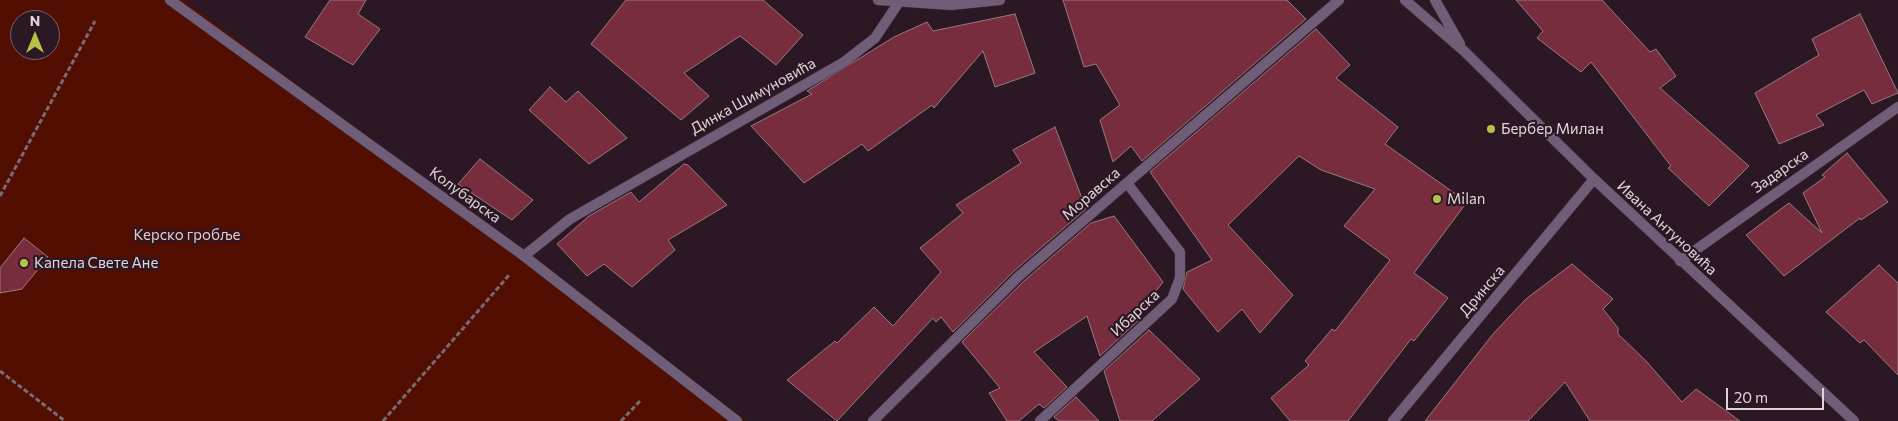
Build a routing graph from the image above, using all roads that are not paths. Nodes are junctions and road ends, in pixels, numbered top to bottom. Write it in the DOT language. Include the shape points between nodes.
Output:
graph roads {
  1 [pos="170,0"];
  2 [pos="878,0"];
  3 [pos="1000,0"];
  4 [pos="1339,0"];
  5 [pos="1406,0"];
  6 [pos="1435,0"];
  7 [pos="899,2"];
  8 [pos="1464,51"];
  9 [pos="1898,106"];
  10 [pos="1594,180"];
  11 [pos="1127,183"];
  12 [pos="524,256"];
  13 [pos="1680,261"];
  14 [pos="737,421"];
  15 [pos="873,421"];
  16 [pos="1040,421"];
  17 [pos="1393,421"];
  18 [pos="1854,421"];
  1 -- 12 [label="street, Колубарска"];
  2 -- 7 [label="street"];
  3 -- 7 [label="street" via="951,5"];
  4 -- 11 [label="street, Моравска"];
  5 -- 8 [label="street, Ивана Антуновића"];
  6 -- 8 [label="street, Ивана Антуновића"];
  7 -- 12 [label="street, Динка Шимуновића" via="875,38 844,62 570,219"];
  8 -- 10 [label="street, Ивана Антуновића"];
  9 -- 13 [label="street, Задарска"];
  10 -- 13 [label="street, Ивана Антуновића"];
  10 -- 17 [label="street, Дринска"];
  11 -- 15 [label="street, Моравска" via="1019,276"];
  11 -- 16 [label="street, Ибарска" via="1180,252 1180,278 1172,299"];
  12 -- 14 [label="street, Колубарска"];
  13 -- 18 [label="street, Ивана Антуновића"];
}
